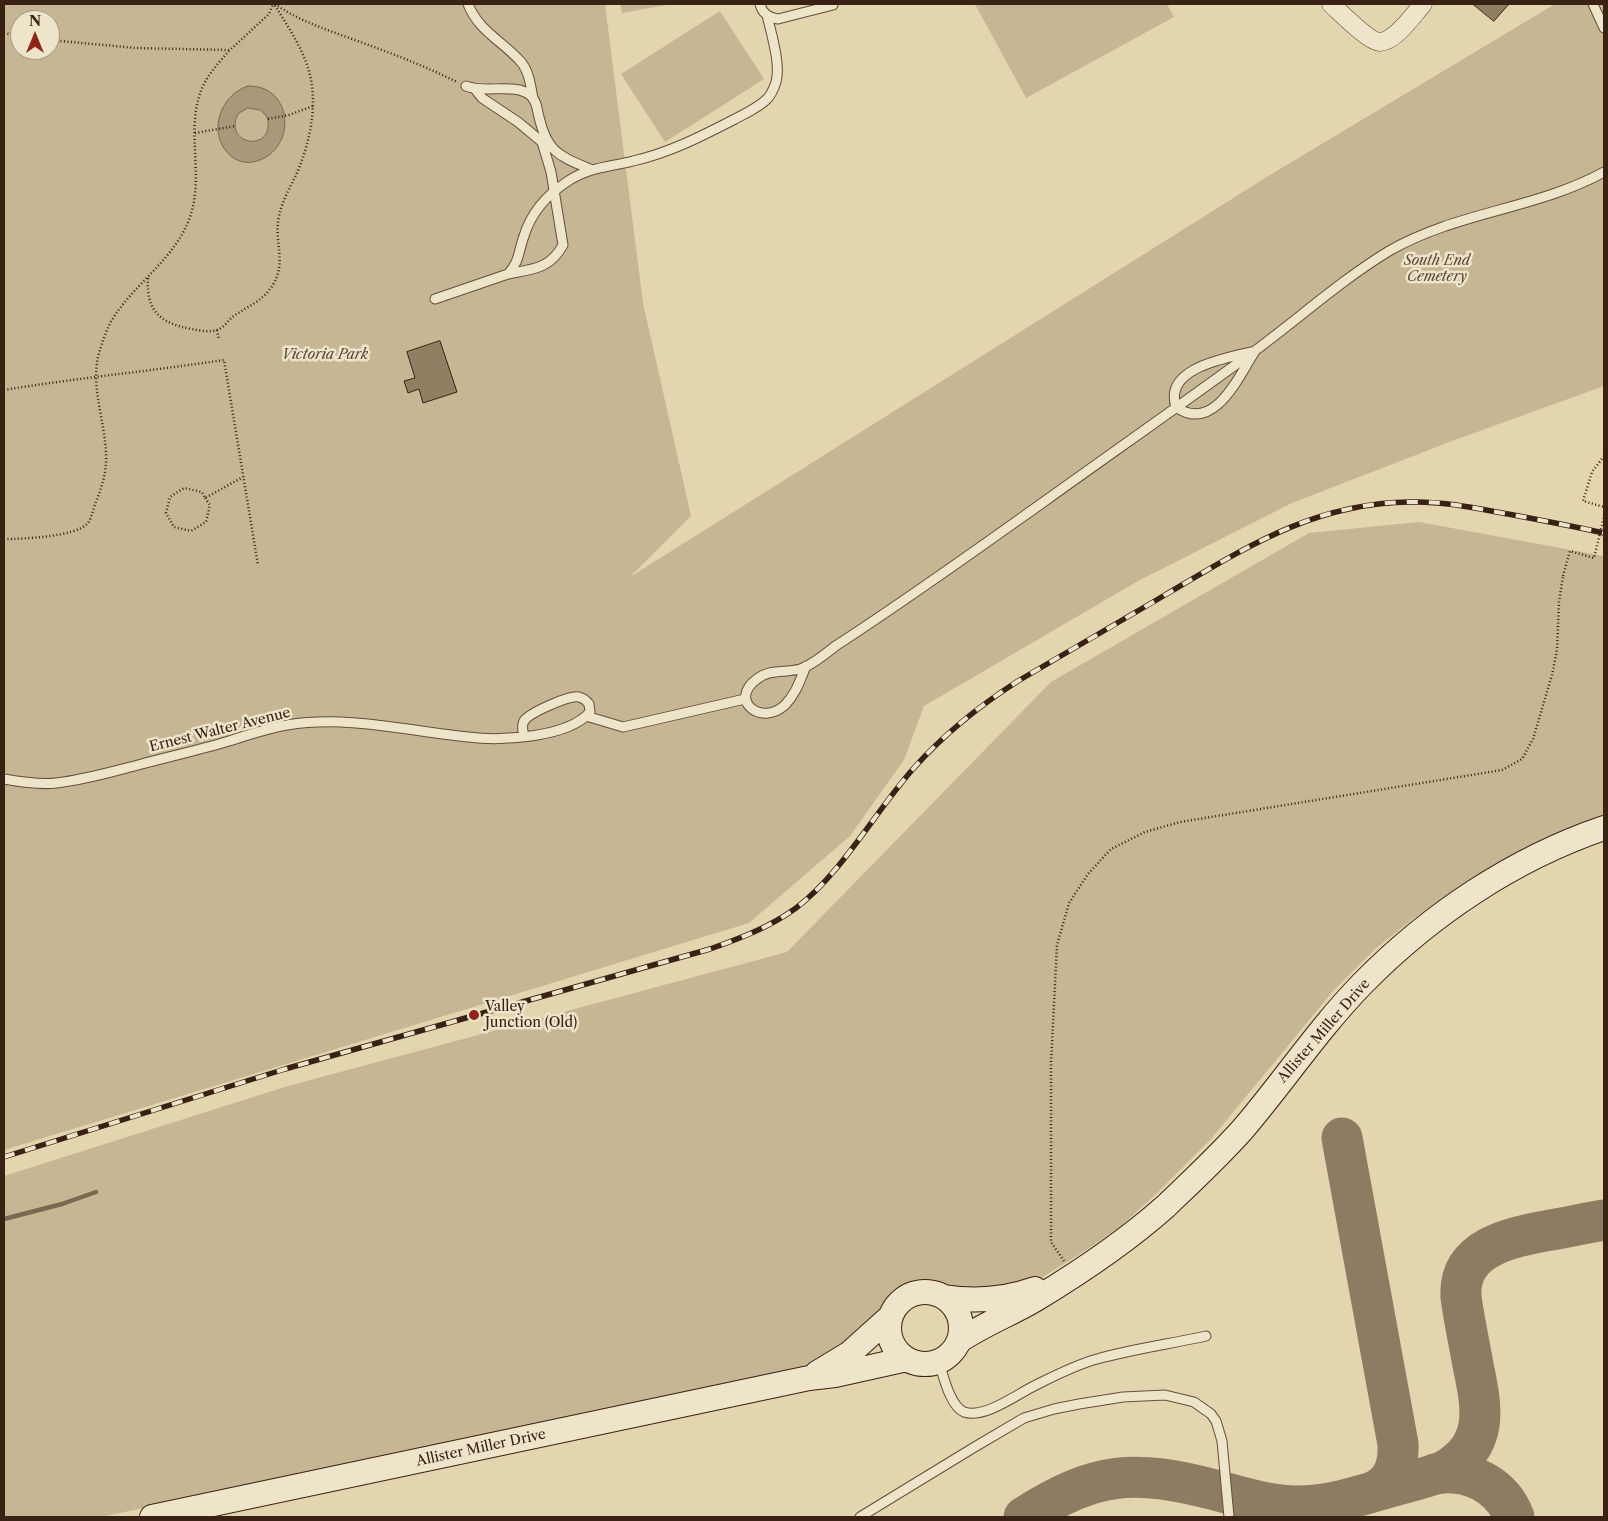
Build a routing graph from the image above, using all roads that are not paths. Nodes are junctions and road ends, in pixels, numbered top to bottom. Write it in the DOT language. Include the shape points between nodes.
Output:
graph roads {
  1 [pos="468,4"];
  2 [pos="760,4"];
  3 [pos="1331,4"];
  4 [pos="1423,4"];
  5 [pos="1593,4"];
  6 [pos="833,5"];
  7 [pos="767,15"];
  8 [pos="1604,28"];
  9 [pos="533,99"];
  10 [pos="590,169"];
  11 [pos="1604,172"];
  12 [pos="554,192"];
  13 [pos="508,274"];
  14 [pos="435,300"];
  15 [pos="1255,351"];
  16 [pos="1176,407"];
  17 [pos="806,666"];
  18 [pos="745,699"];
  19 [pos="588,714"];
  20 [pos="524,736"];
  21 [pos="4,779"];
  22 [pos="1604,828"];
  23 [pos="1074,1274"];
  24 [pos="944,1297"];
  25 [pos="890,1317"];
  26 [pos="1206,1336"];
  27 [pos="959,1341"];
  28 [pos="907,1360"];
  29 [pos="939,1362"];
  30 [pos="809,1378"];
  31 [pos="152,1517"];
  32 [pos="860,1517"];
  33 [pos="1229,1517"];
  1 -- 9 [label="lane" via="474,19 522,63"];
  2 -- 7 [label="lane"];
  3 -- 4 [label="street" via="1371,40 1380,42 1396,34"];
  5 -- 8 [label="lane"];
  6 -- 7 [label="lane" via="778,19"];
  7 -- 10 [label="lane" via="778,74 767,99 716,129 663,152 633,162"];
  9 -- 10 [label="lane" via="543,132 556,153"];
  9 -- 12 [label="lane" via="515,89 471,88 542,142"];
  10 -- 12 [label="lane" via="568,180"];
  11 -- 15 [label="lane" via="1553,194 1439,227 1408,241 1356,273"];
  12 -- 13 [label="lane" via="531,218 516,265"];
  12 -- 13 [label="lane" via="563,245 558,254 538,269"];
  13 -- 14 [label="lane"];
  15 -- 16 [label="lane"];
  15 -- 16 [label="lane" via="1212,362 1192,371 1175,389"];
  15 -- 16 [label="lane" via="1235,384 1216,406 1193,414"];
  16 -- 17 [label="lane"];
  17 -- 18 [label="lane" via="760,676 752,683"];
  17 -- 18 [label="lane" via="791,698 775,712 756,712"];
  18 -- 19 [label="lane" via="623,727"];
  19 -- 20 [label="lane, Ernest Walter Avenue" via="567,727"];
  19 -- 20 [label="lane" via="590,708 586,700 578,697 564,700 525,720"];
  20 -- 21 [label="lane, Ernest Walter Avenue" via="469,738 372,724 305,723 278,727 95,776 56,783"];
  22 -- 23 [label="street, Allister Miller Drive" via="1493,880 1410,938 1362,984 1308,1044 1242,1129 1209,1164 1144,1224"];
  23 -- 24 [label="street, Allister Miller Drive" via="999,1299 967,1301"];
  23 -- 27 [label="street, Allister Miller Drive"];
  24 -- 25 [label="street" via="934,1293 912,1294 895,1307"];
  24 -- 27 [label="street" via="960,1316"];
  25 -- 28 [label="street" via="894,1346"];
  25 -- 30 [label="street, Allister Miller Drive" via="850,1353"];
  26 -- 29 [label="lane" via="1096,1359 986,1411 974,1413 963,1411 955,1404"];
  27 -- 29 [label="street"];
  28 -- 29 [label="street" via="923,1364"];
  28 -- 30 [label="street, Allister Miller Drive"];
  30 -- 31 [label="street, Allister Miller Drive"];
  32 -- 33 [label="lane" via="1024,1418 1079,1404 1165,1395 1194,1402 1216,1421 1222,1441"];
}
